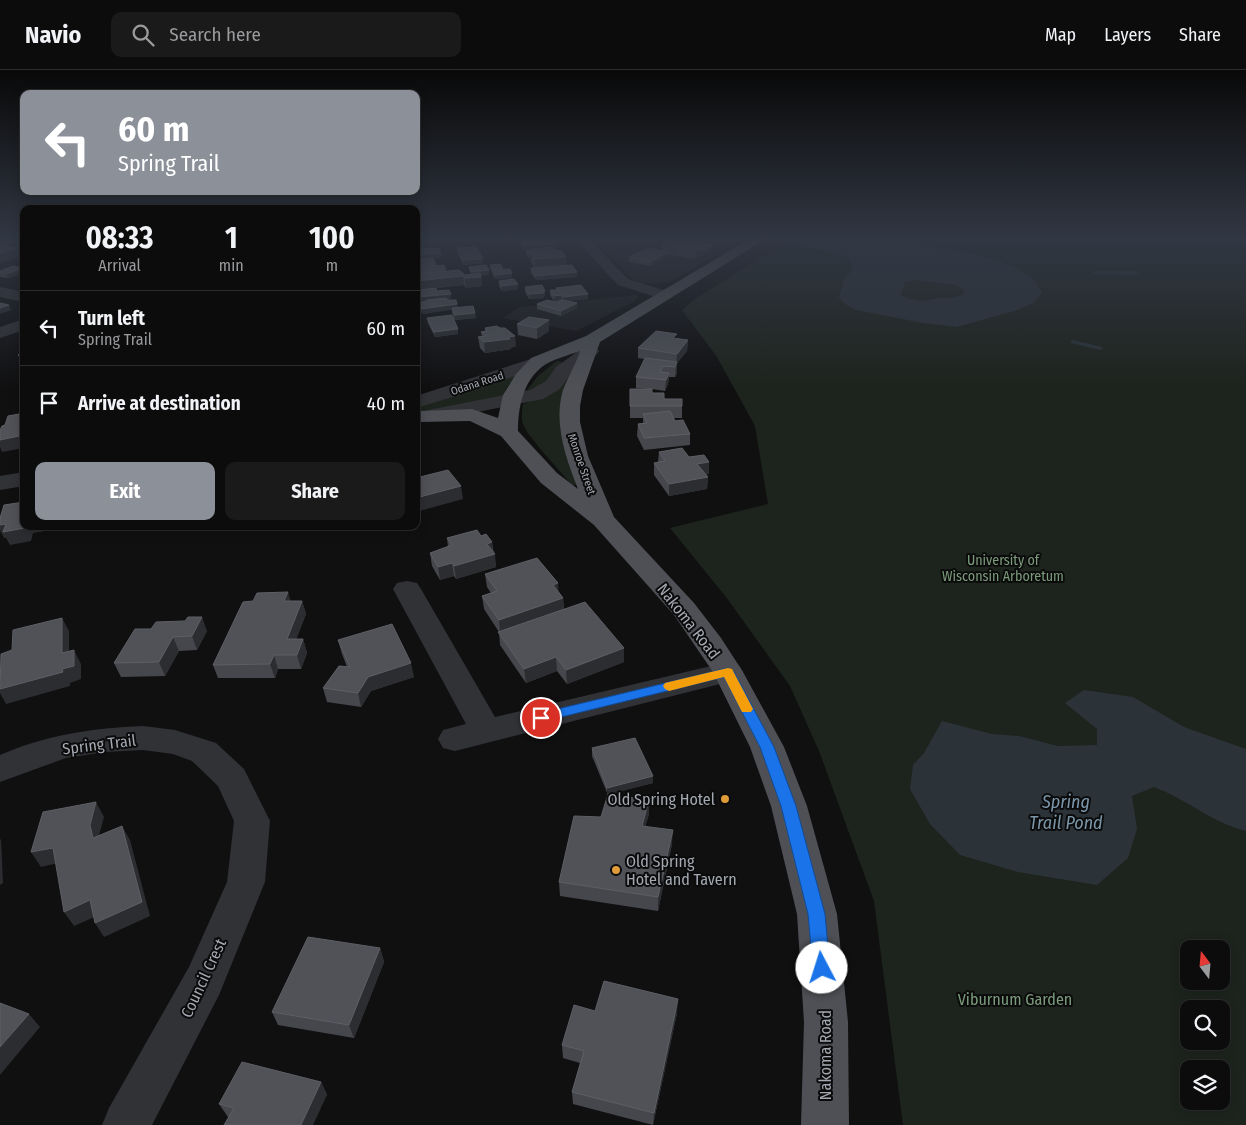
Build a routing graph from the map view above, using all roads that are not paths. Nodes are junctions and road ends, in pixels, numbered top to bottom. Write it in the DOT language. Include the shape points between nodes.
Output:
graph roads {
  1 [pos="643,289"];
  2 [pos="675,289"];
  3 [pos="0,292"];
  4 [pos="665,295"];
  5 [pos="20,296"];
  6 [pos="20,326"];
  7 [pos="0,333"];
  8 [pos="591,346"];
  9 [pos="537,362"];
  10 [pos="511,401"];
  11 [pos="420,411"];
  12 [pos="420,412"];
  13 [pos="420,412"];
  14 [pos="508,432"];
  15 [pos="20,480"];
  16 [pos="0,483"];
  17 [pos="602,520"];
  18 [pos="407,589"];
  19 [pos="728,672"];
  20 [pos="486,731"];
  21 [pos="455,739"];
  22 [pos="0,769"];
  23 [pos="252,822"];
  24 [pos="126,1125"];
  25 [pos="825,1125"];
  1 -- 4 [label="street"];
  2 -- 4 [label="main road"];
  3 -- 5 [label="street"];
  4 -- 8 [label="main road"];
  6 -- 7 [label="street"];
  8 -- 9 [label="main road"];
  8 -- 10 [label="street" via="546,390"];
  8 -- 17 [label="main road, Monroe Street" via="573,390 568,426"];
  9 -- 10 [label="main road" via="518,385"];
  9 -- 11 [label="street, Odana Road" via="469,386"];
  10 -- 12 [label="street, Odana Road"];
  10 -- 14 [label="main road"];
  13 -- 14 [label="main road, Nakoma Road" via="472,415"];
  14 -- 17 [label="main road, Nakoma Road" via="549,478"];
  15 -- 16 [label="street"];
  17 -- 19 [label="main road, Nakoma Road" via="684,608"];
  18 -- 20 [label="street"];
  19 -- 20 [label="street"];
  19 -- 25 [label="main road, Nakoma Road" via="770,756 788,806 817,914 826,1022"];
  20 -- 21 [label="street"];
  22 -- 23 [label="street, Spring Trail" via="65,746 143,738 175,742 204,752 232,778"];
  23 -- 24 [label="street, Council Crest" via="246,882 204,981"];
}
